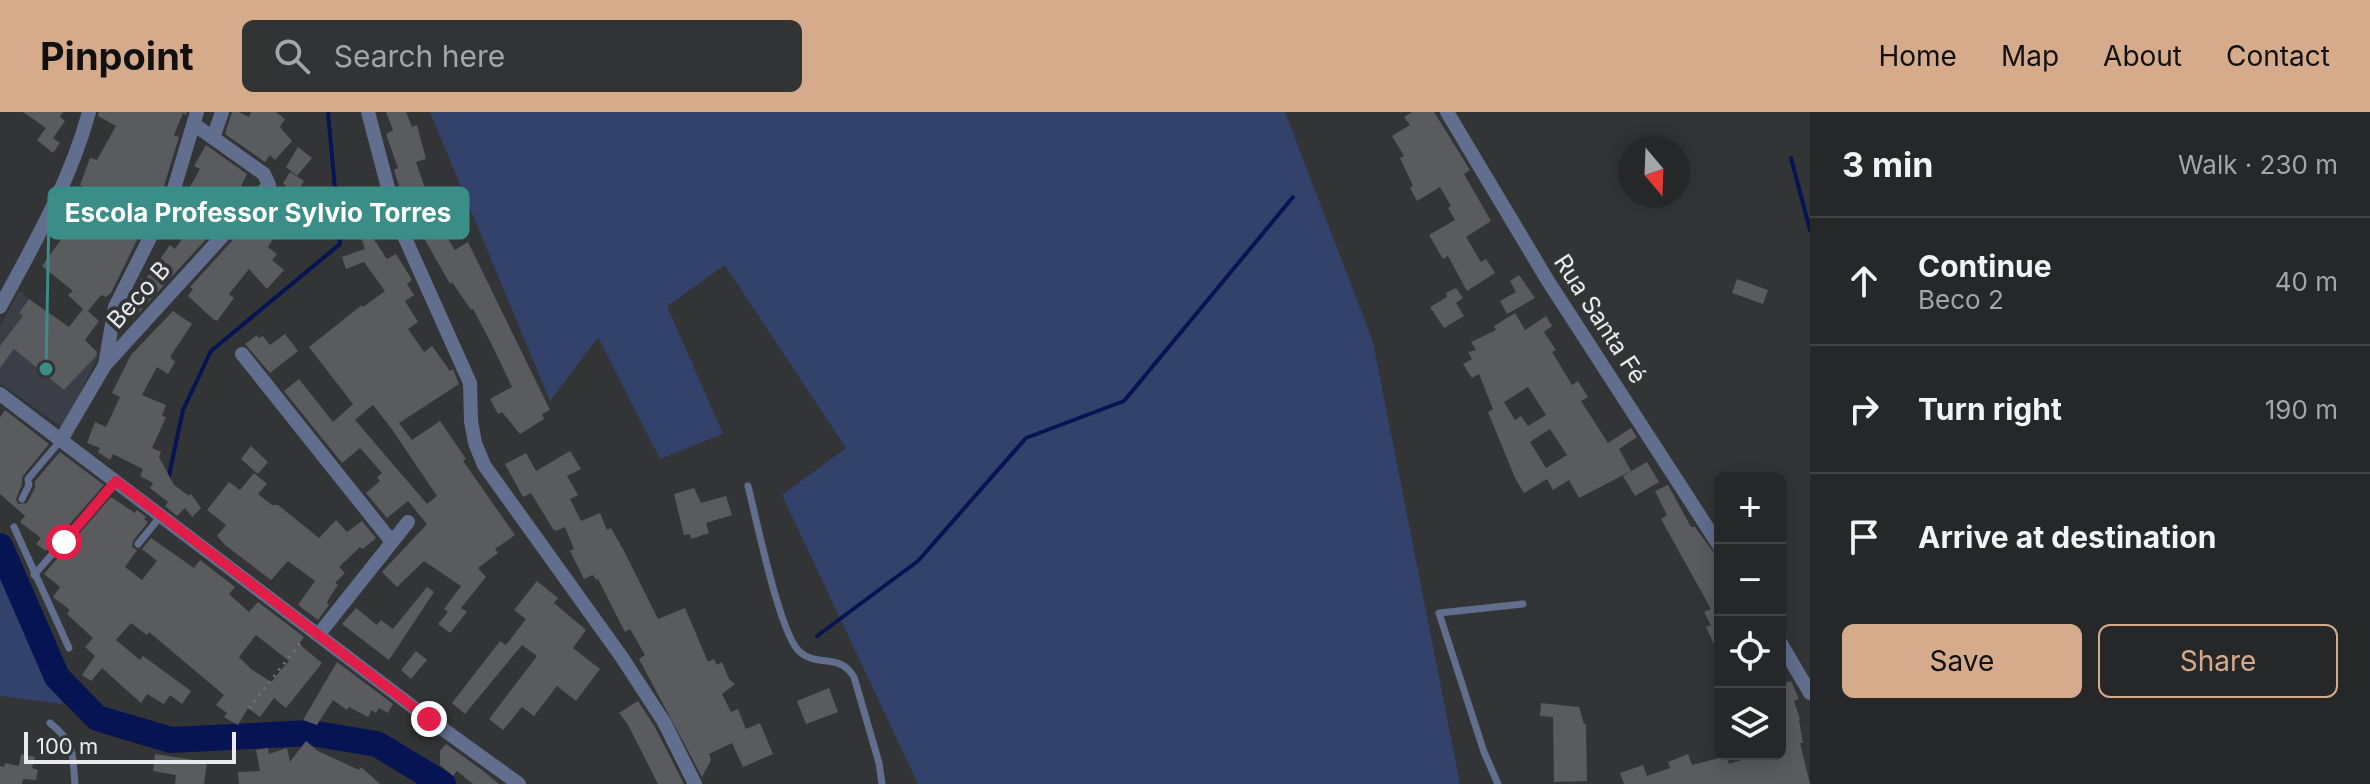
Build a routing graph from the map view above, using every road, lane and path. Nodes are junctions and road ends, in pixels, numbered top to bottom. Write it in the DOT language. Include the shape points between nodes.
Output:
graph roads {
  1 [pos="89,112"];
  2 [pos="222,112"];
  3 [pos="368,112"];
  4 [pos="1447,112"];
  5 [pos="196,119"];
  6 [pos="213,138"];
  7 [pos="0,307"];
  8 [pos="242,354"];
  9 [pos="105,365"];
  10 [pos="0,394"];
  11 [pos="61,440"];
  12 [pos="116,481"];
  13 [pos="748,486"];
  14 [pos="22,499"];
  15 [pos="161,515"];
  16 [pos="408,522"];
  17 [pos="14,527"];
  18 [pos="392,542"];
  19 [pos="138,544"];
  20 [pos="1718,544"];
  21 [pos="34,575"];
  22 [pos="1523,604"];
  23 [pos="316,631"];
  24 [pos="69,648"];
  25 [pos="1786,652"];
  26 [pos="1810,693"];
  27 [pos="249,708"];
  28 [pos="50,723"];
  29 [pos="75,784"];
  30 [pos="519,784"];
  31 [pos="695,784"];
  32 [pos="882,784"];
  33 [pos="1498,784"];
  1 -- 7 [label="street" via="49,218"];
  2 -- 6 [label="street"];
  3 -- 31 [label="street" via="396,218 470,383 471,421 484,465 621,656 664,722"];
  4 -- 20 [label="street, Rua Santa Fé" via="1548,281"];
  5 -- 6 [label="street, Beco B"];
  5 -- 9 [label="street" via="173,192 115,307"];
  6 -- 9 [label="street, Beco B" via="264,174 269,185"];
  8 -- 18 [label="street"];
  9 -- 11 [label="street"];
  10 -- 11 [label="street"];
  11 -- 12 [label="street"];
  11 -- 14 [label="lane" via="28,479"];
  12 -- 15 [label="street"];
  12 -- 21 [label="lane"];
  13 -- 32 [label="lane" via="792,644 802,654 843,663 854,677"];
  15 -- 19 [label="lane"];
  15 -- 23 [label="street"];
  16 -- 18 [label="street"];
  17 -- 21 [label="lane"];
  18 -- 23 [label="street"];
  21 -- 24 [label="lane"];
  22 -- 33 [label="lane" via="1439,613"];
  23 -- 27 [label="path"];
  23 -- 30 [label="street"];
  25 -- 26 [label="street"];
  28 -- 29 [label="lane" via="71,747"];
}
